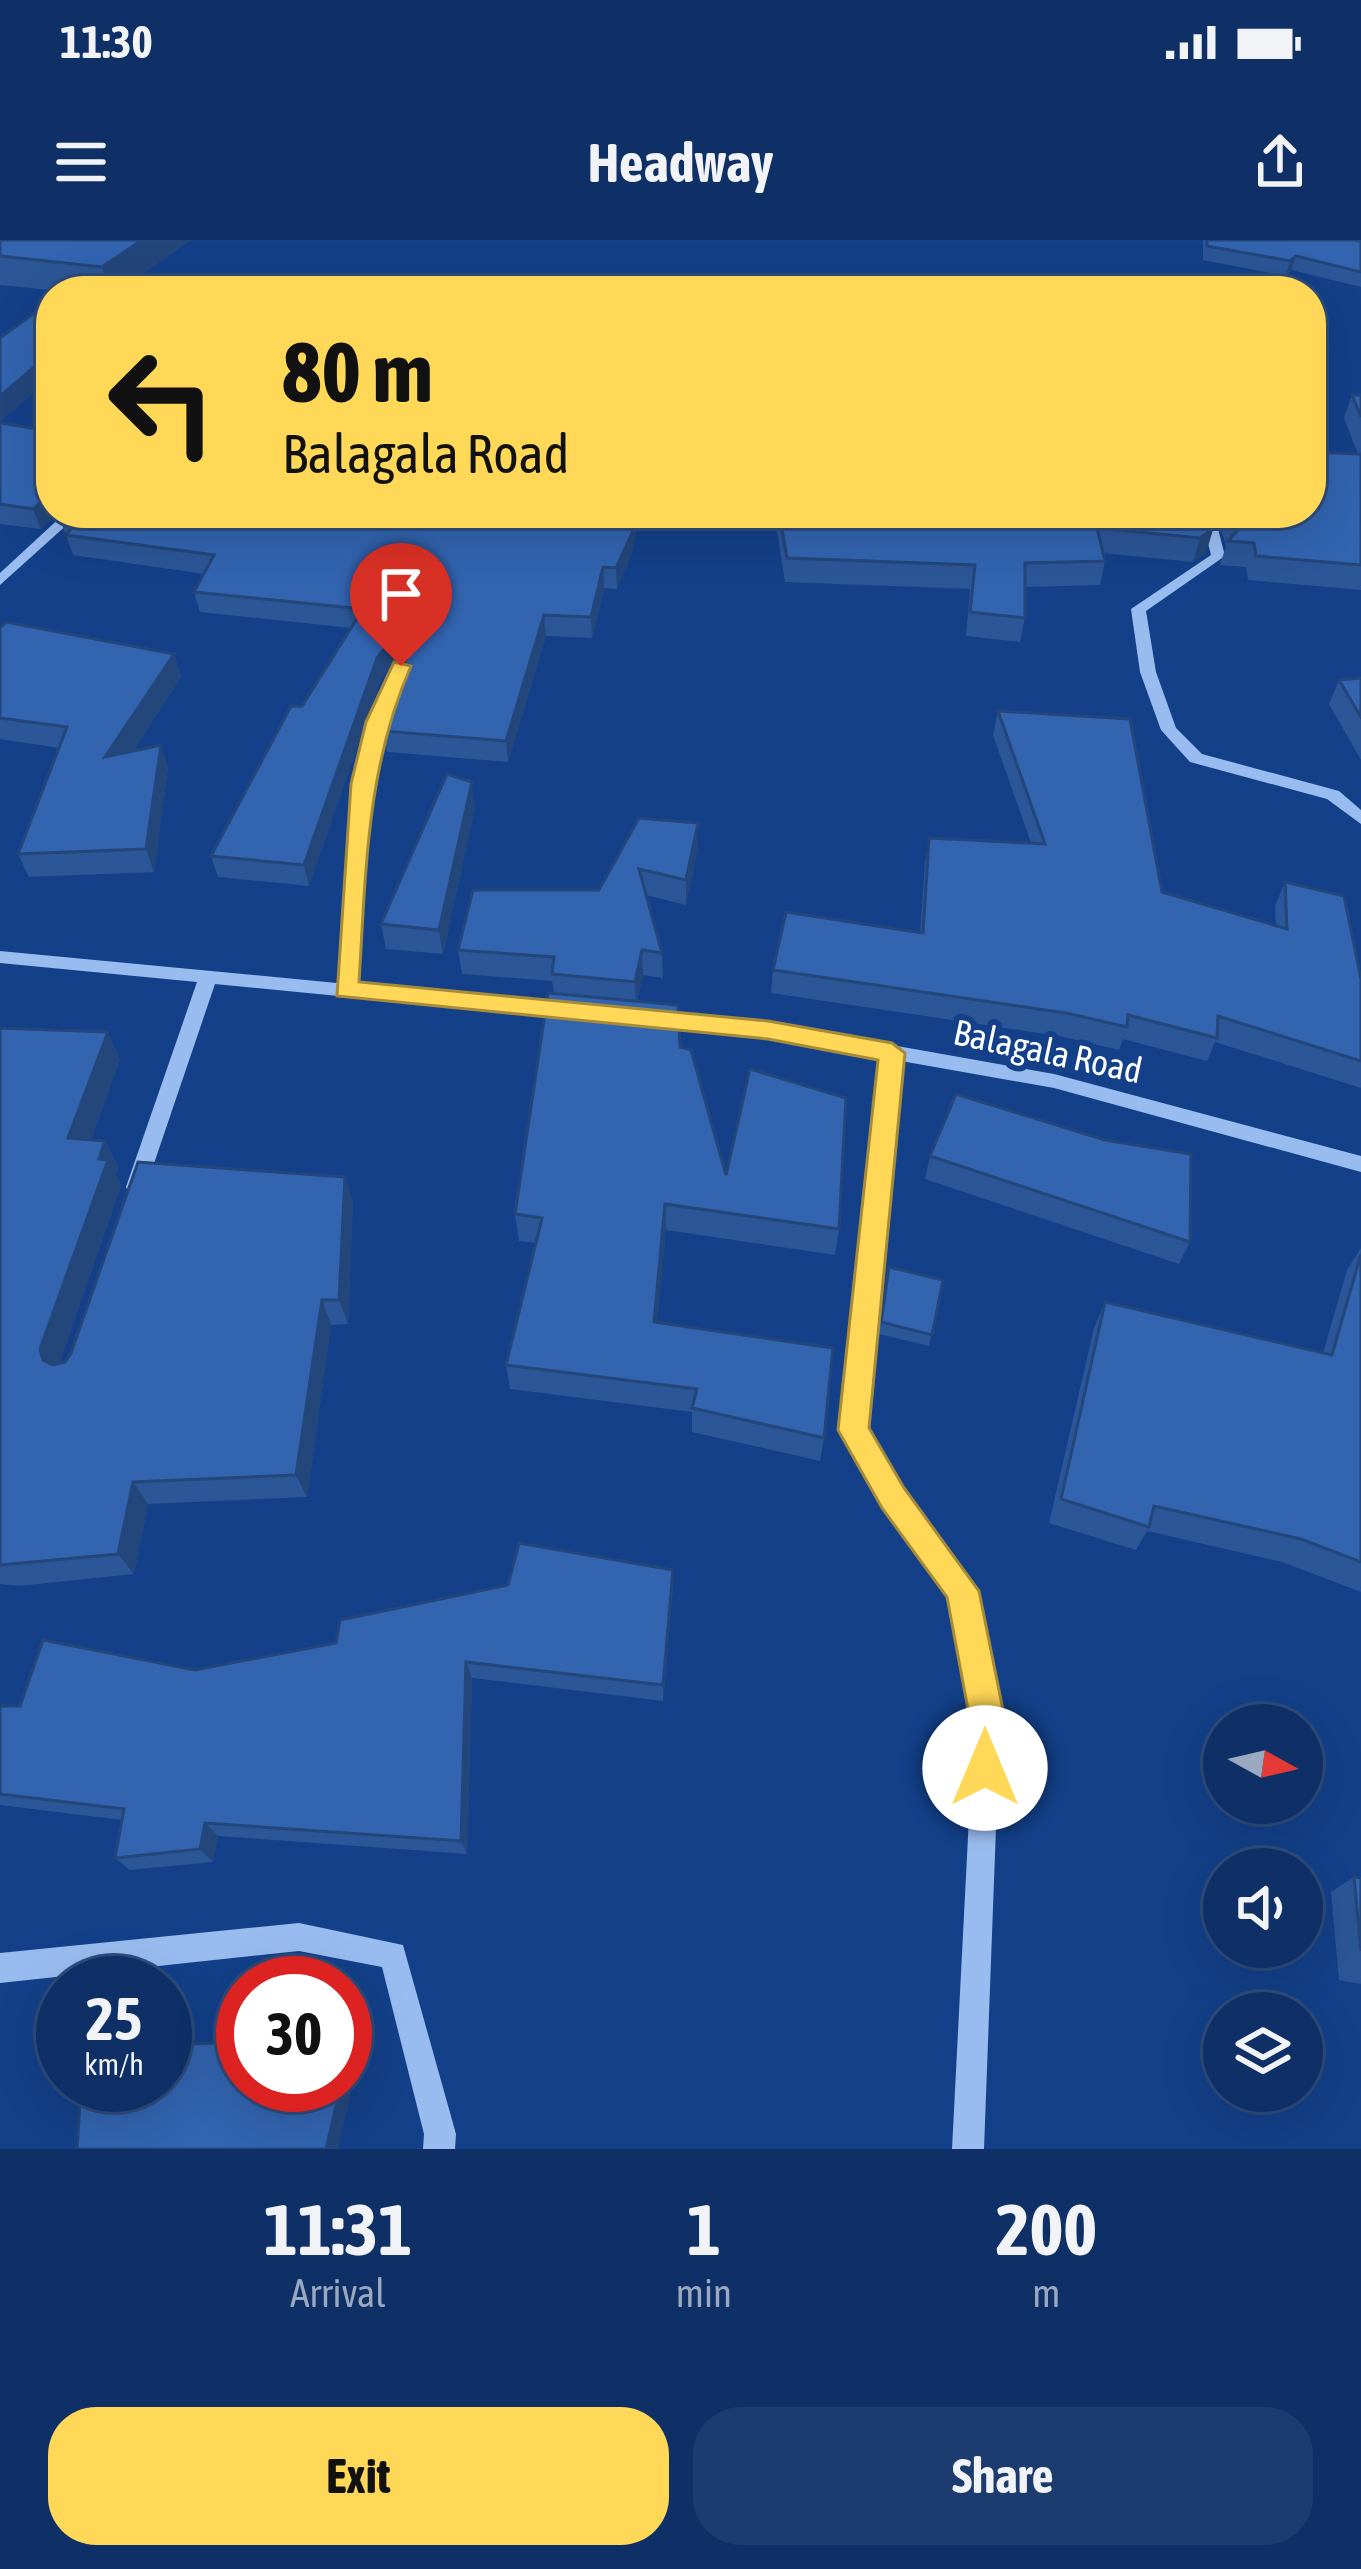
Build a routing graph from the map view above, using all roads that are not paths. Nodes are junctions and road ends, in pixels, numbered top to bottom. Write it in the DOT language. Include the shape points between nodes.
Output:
graph roads {
  1 [pos="57,528"];
  2 [pos="1211,528"];
  3 [pos="0,581"];
  4 [pos="401,666"];
  5 [pos="1361,819"];
  6 [pos="0,957"];
  7 [pos="208,977"];
  8 [pos="346,990"];
  9 [pos="604,1015"];
  10 [pos="627,1017"];
  11 [pos="892,1053"];
  12 [pos="1361,1164"];
  13 [pos="124,1220"];
  14 [pos="0,1968"];
  15 [pos="439,2149"];
  16 [pos="968,2149"];
  1 -- 3 [label="street"];
  2 -- 5 [label="street" via="1218,556 1138,609 1168,730 1196,758 1334,795"];
  4 -- 8 [label="street" via="376,722 362,784"];
  6 -- 7 [label="street"];
  7 -- 8 [label="street"];
  7 -- 13 [label="street"];
  8 -- 9 [label="street"];
  10 -- 11 [label="street, Balagala Road" via="768,1030"];
  11 -- 12 [label="street, Balagala Road" via="1054,1081"];
  11 -- 16 [label="street" via="854,1430 963,1591 987,1720"];
  14 -- 15 [label="street" via="299,1937 394,1955"];
}
